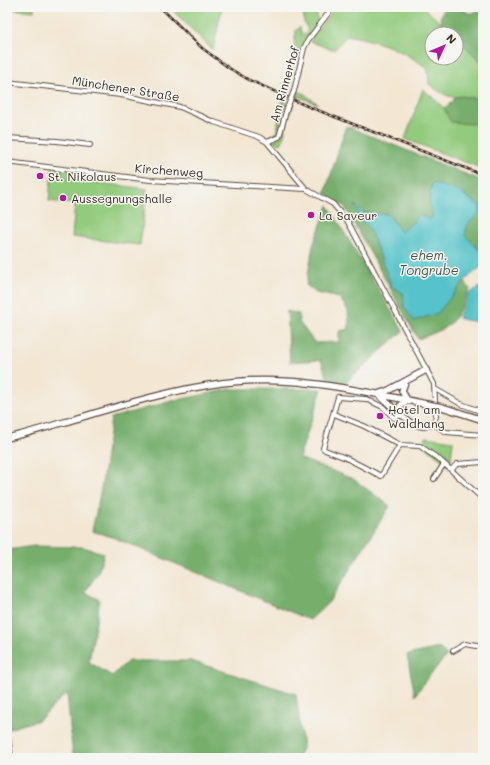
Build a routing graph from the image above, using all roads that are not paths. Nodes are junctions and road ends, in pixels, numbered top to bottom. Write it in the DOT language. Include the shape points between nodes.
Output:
graph roads {
  1 [pos="333,7"];
  2 [pos="7,82"];
  3 [pos="7,138"];
  4 [pos="267,142"];
  5 [pos="90,145"];
  6 [pos="7,162"];
  7 [pos="306,189"];
  8 [pos="426,370"];
  9 [pos="405,382"];
  10 [pos="435,389"];
  11 [pos="377,394"];
  12 [pos="407,400"];
  13 [pos="483,412"];
  14 [pos="334,414"];
  15 [pos="401,415"];
  16 [pos="483,420"];
  17 [pos="433,423"];
  18 [pos="483,435"];
  19 [pos="10,437"];
  20 [pos="400,444"];
  21 [pos="483,462"];
  22 [pos="444,464"];
  23 [pos="451,470"];
  24 [pos="434,479"];
  25 [pos="483,498"];
  26 [pos="483,647"];
  27 [pos="453,651"];
  28 [pos="7,729"];
  29 [pos="10,758"];
  1 -- 4 [label="street, Am Rinnerhof, bridge" via="304,48 294,91 279,137"];
  2 -- 4 [label="street, Münchener Straße" via="121,95 180,106"];
  3 -- 5 [label="street"];
  4 -- 7 [label="street, Münchener Straße"];
  6 -- 7 [label="street, Kirchenweg" via="150,180"];
  7 -- 8 [label="street, Münchener Straße" via="333,204 348,222"];
  8 -- 9 [label="main road"];
  8 -- 10 [label="street, Münchener Straße"];
  9 -- 11 [label="main road"];
  9 -- 12 [label="main road" via="402,391"];
  10 -- 13 [label="street" via="461,404"];
  10 -- 17 [label="street" via="436,417"];
  11 -- 12 [label="main road"];
  11 -- 15 [label="main road"];
  11 -- 19 [label="main road" via="335,385 288,382 248,381 210,384"];
  12 -- 15 [label="main road" via="400,406"];
  12 -- 16 [label="main road, bridge"];
  14 -- 15 [label="street" via="338,397 345,396 366,399 377,404 394,418"];
  14 -- 20 [label="street"];
  14 -- 20 [label="street" via="323,448 377,475 383,475"];
  15 -- 17 [label="street" via="418,426 428,427"];
  17 -- 18 [label="street" via="446,432"];
  20 -- 22 [label="street" via="420,446"];
  21 -- 23 [label="street" via="457,464"];
  22 -- 23 [label="street"];
  22 -- 24 [label="street"];
  23 -- 25 [label="street"];
  26 -- 27 [label="street" via="465,644"];
  28 -- 29 [label="street"];
}
